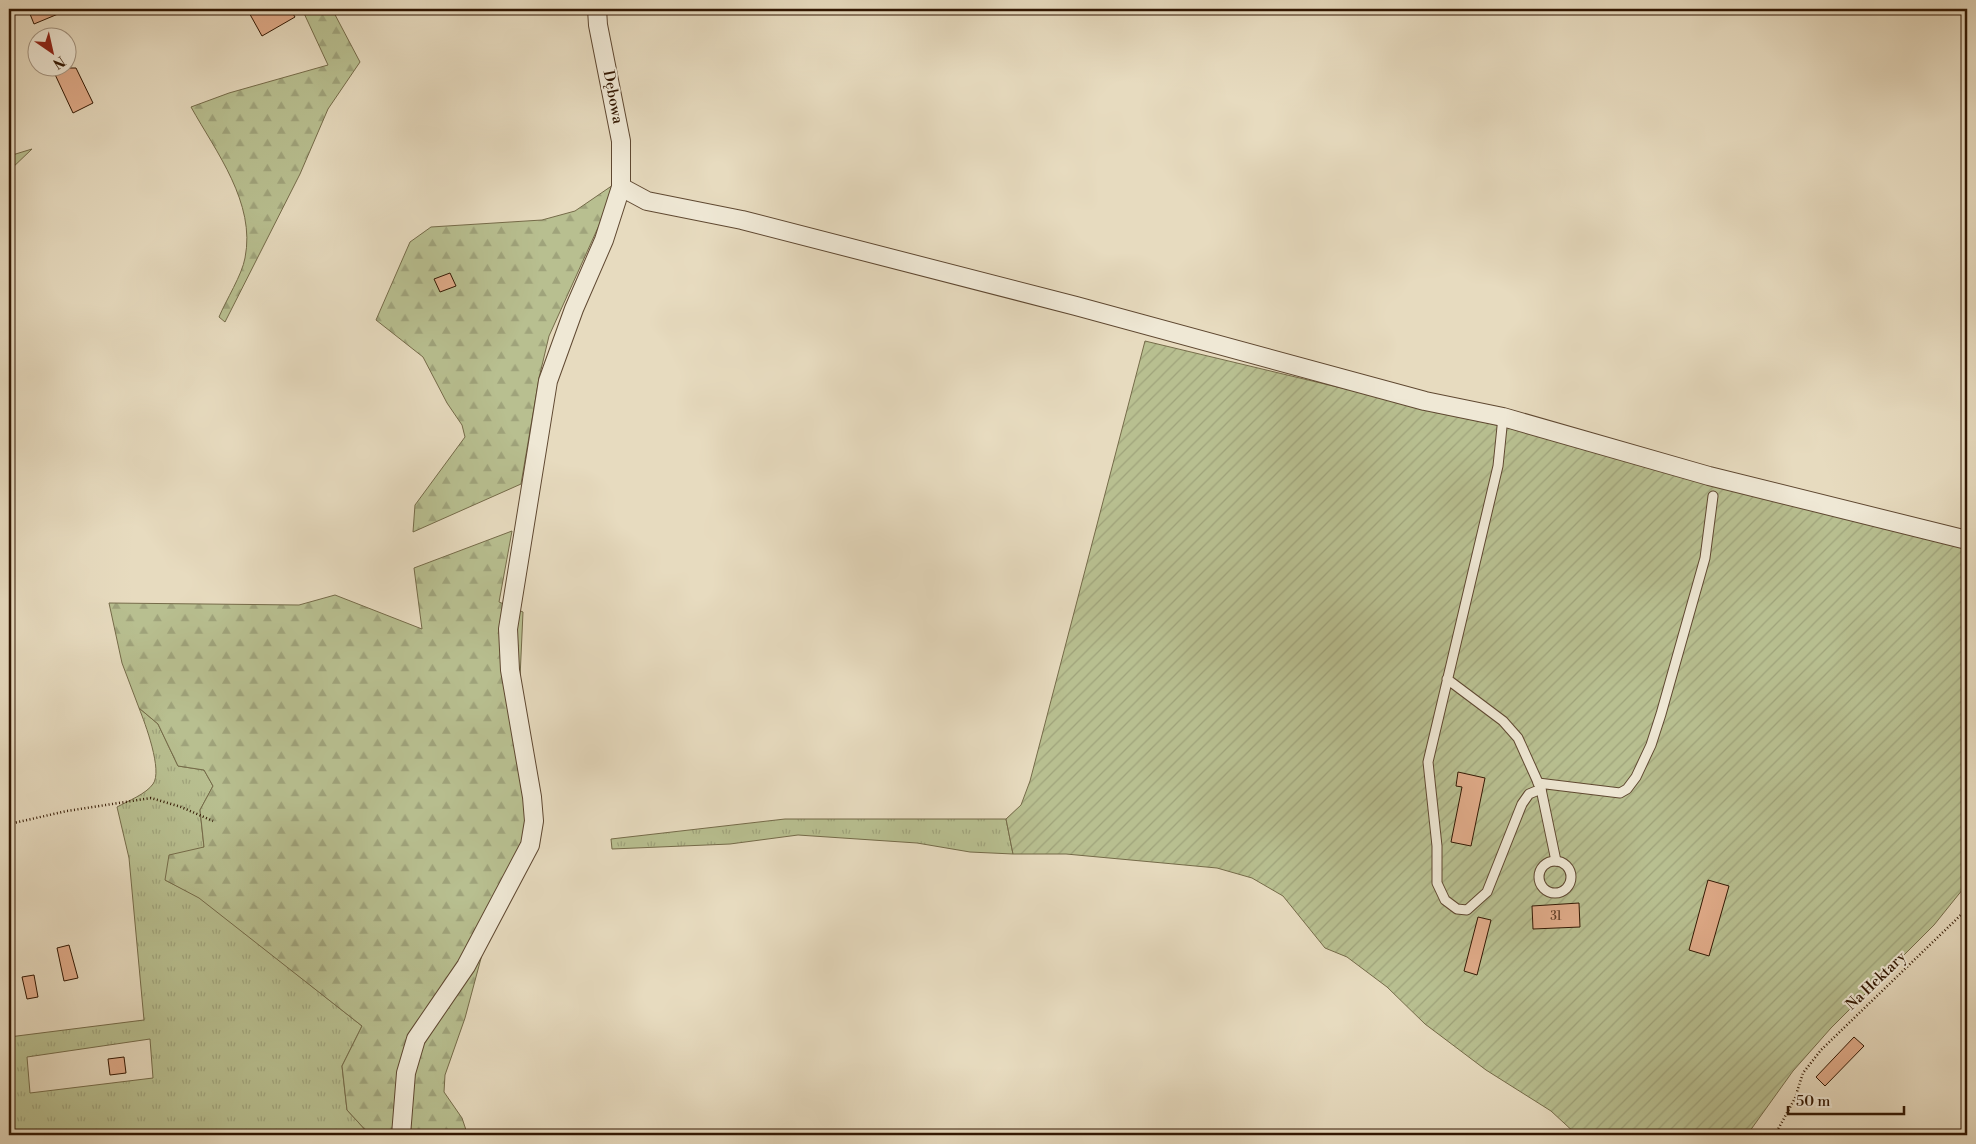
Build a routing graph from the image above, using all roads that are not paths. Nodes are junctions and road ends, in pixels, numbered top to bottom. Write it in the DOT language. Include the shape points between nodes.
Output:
graph roads {
  1 [pos="596,9"];
  2 [pos="622,187"];
  3 [pos="1503,417"];
  4 [pos="1713,496"];
  5 [pos="1967,540"];
  6 [pos="1447,679"];
  7 [pos="1539,786"];
  8 [pos="1556,860"];
  9 [pos="401,1135"];
  1 -- 2 [label="street, Dębowa" via="621,141"];
  2 -- 3 [label="street" via="647,201 742,220 1425,401"];
  2 -- 9 [label="street" via="548,381 508,629 510,670 532,797 534,821 530,844 466,966 416,1039 406,1073"];
  3 -- 5 [label="street" via="1709,476"];
  3 -- 6 [label="lane" via="1498,466"];
  4 -- 7 [label="lane" via="1709,538 1681,645 1651,745 1631,785 1620,793"];
  6 -- 7 [label="lane" via="1503,721 1518,738"];
  6 -- 7 [label="lane" via="1428,762 1437,846 1437,883 1445,900 1457,909 1467,910 1487,892 1522,804"];
  7 -- 8 [label="lane"];
}
